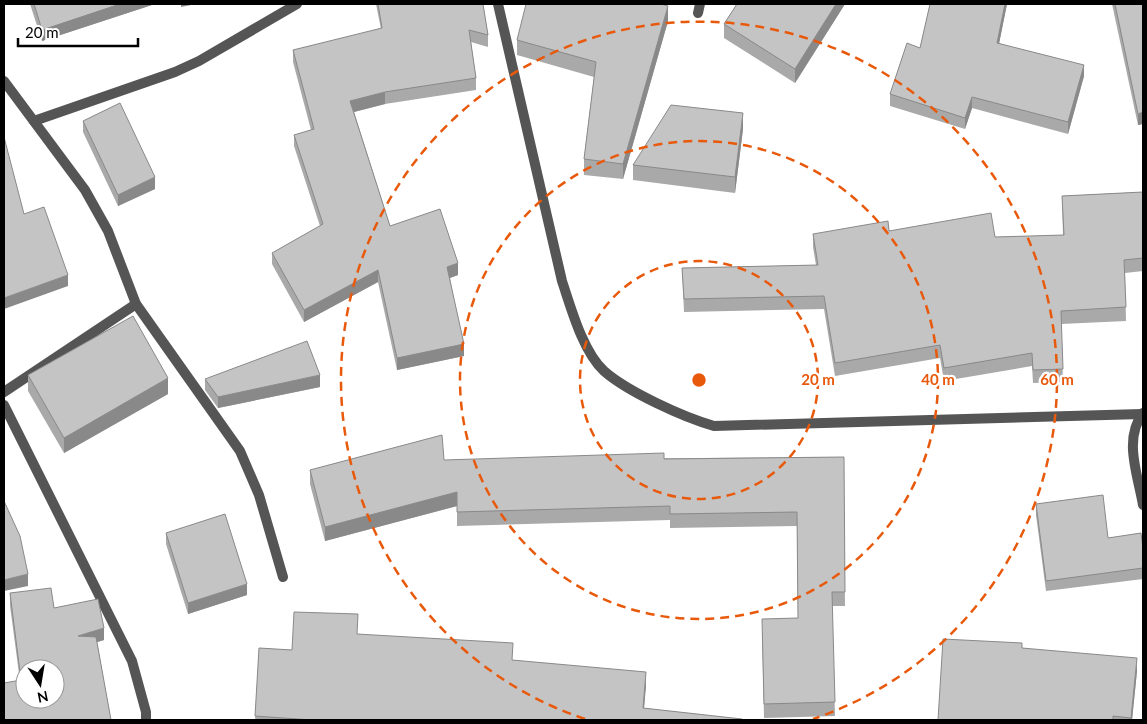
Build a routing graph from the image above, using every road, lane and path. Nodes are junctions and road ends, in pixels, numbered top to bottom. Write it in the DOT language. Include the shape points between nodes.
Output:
graph roads {
  1 [pos="297,4"];
  2 [pos="498,4"];
  3 [pos="4,81"];
  4 [pos="34,121"];
  5 [pos="136,304"];
  6 [pos="4,392"];
  7 [pos="4,405"];
  8 [pos="1143,413"];
  9 [pos="1143,505"];
  10 [pos="283,577"];
  11 [pos="146,720"];
  1 -- 4 [label="street" via="191,65"];
  2 -- 8 [label="street" via="562,281 574,317 592,353 603,370 622,383 687,418 714,426"];
  3 -- 4 [label="street"];
  4 -- 5 [label="street" via="86,190 108,230"];
  5 -- 6 [label="street"];
  5 -- 10 [label="street" via="240,451 260,495"];
  7 -- 11 [label="street" via="132,661"];
  8 -- 9 [label="street" via="1133,430 1132,448"];
}
